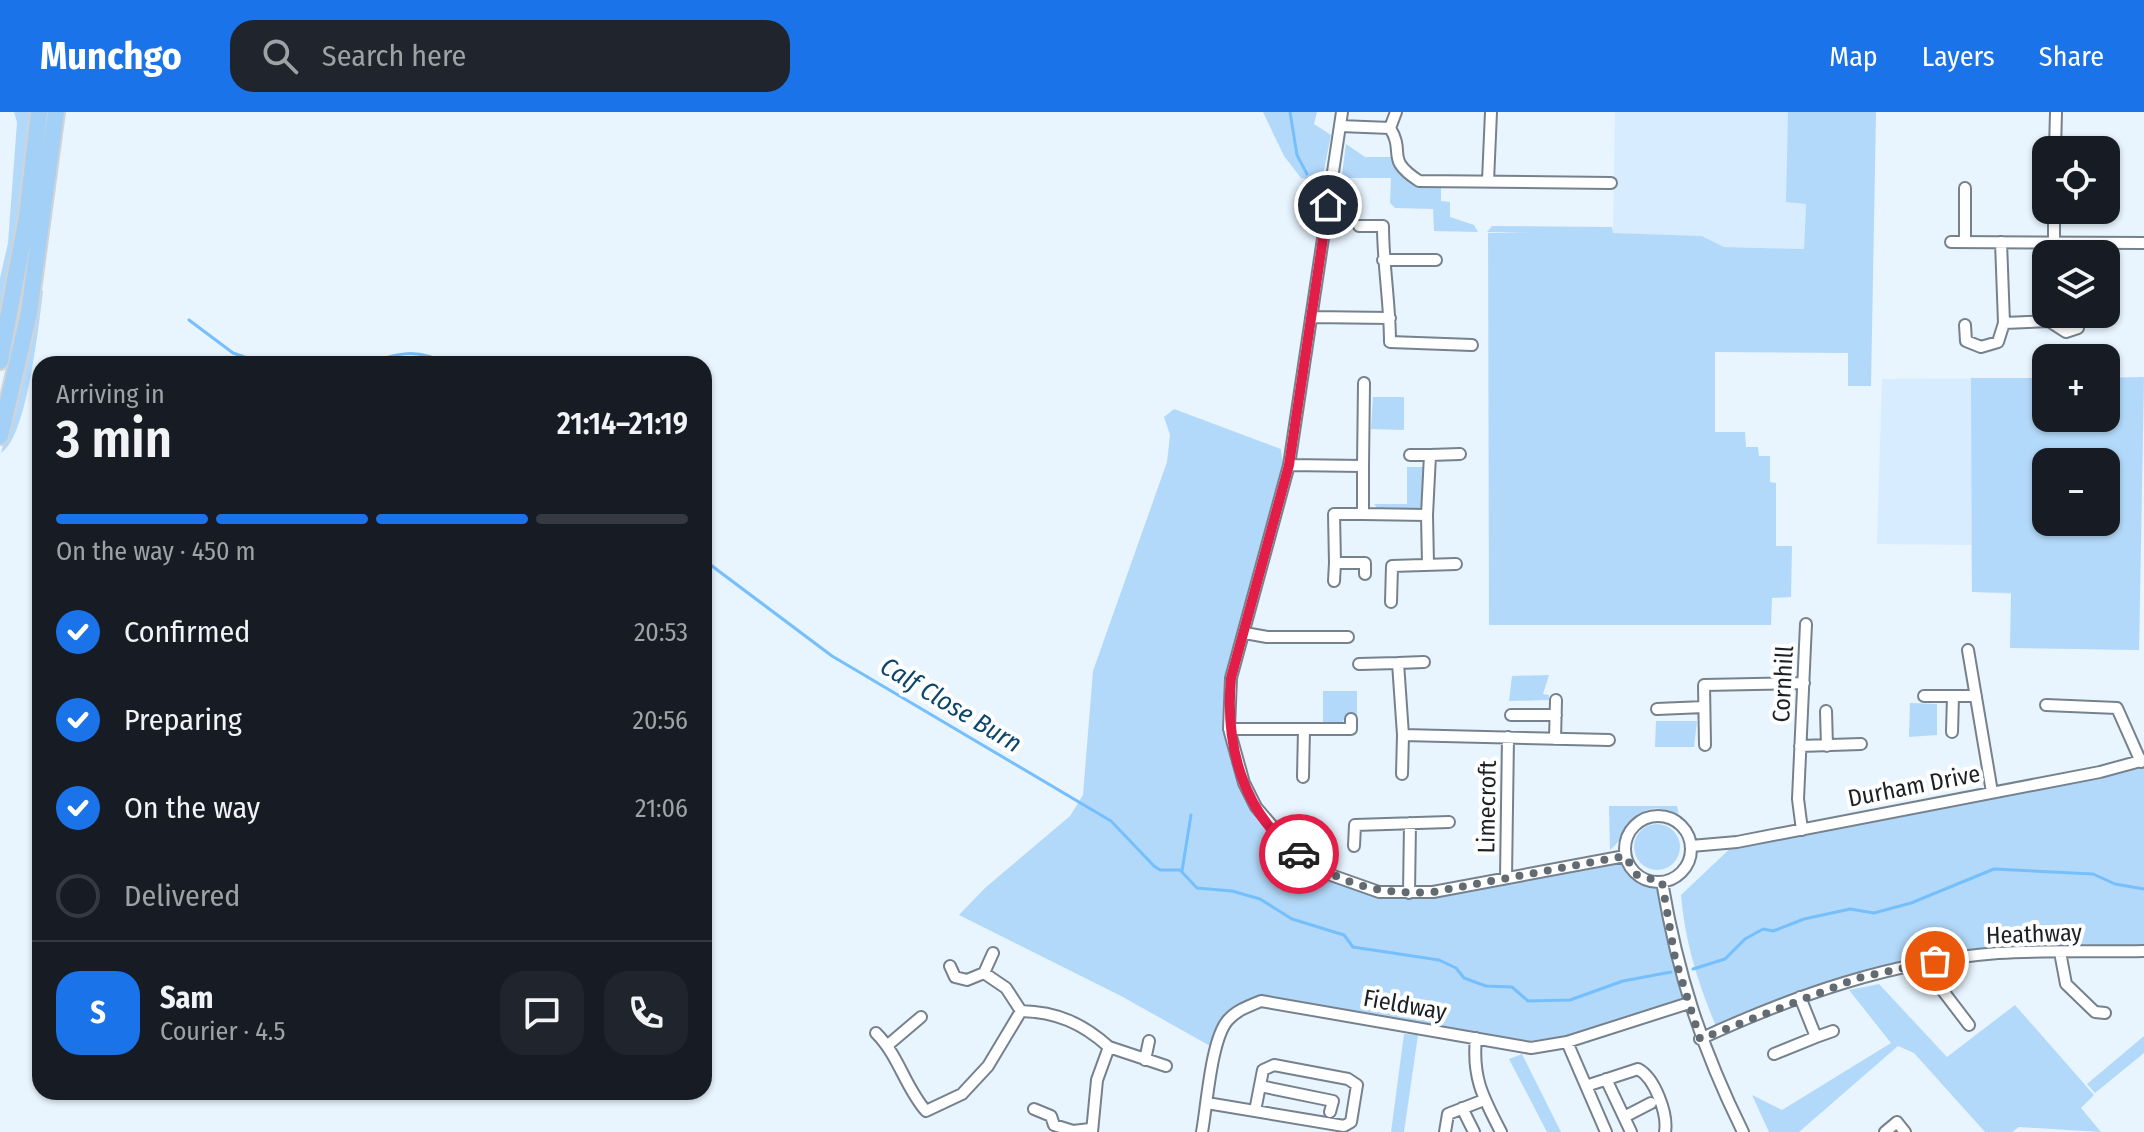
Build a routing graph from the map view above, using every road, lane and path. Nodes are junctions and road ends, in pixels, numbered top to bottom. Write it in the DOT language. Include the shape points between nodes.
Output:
graph roads {
  1 [pos="39,112"];
  2 [pos="56,112"];
  3 [pos="1342,112"];
  4 [pos="1396,112"];
  5 [pos="1491,112"];
  6 [pos="2056,112"];
  7 [pos="1340,126"];
  8 [pos="1390,128"];
  9 [pos="2055,136"];
  10 [pos="1488,181"];
  11 [pos="1611,183"];
  12 [pos="1965,188"];
  13 [pos="1359,226"];
  14 [pos="1951,242"];
  15 [pos="1965,242"];
  16 [pos="2001,242"];
  17 [pos="2032,242"];
  18 [pos="2120,243"];
  19 [pos="2144,243"];
  20 [pos="1383,260"];
  21 [pos="1436,260"];
  22 [pos="1311,317"];
  23 [pos="1390,318"];
  24 [pos="2032,322"];
  25 [pos="2004,323"];
  26 [pos="1965,325"];
  27 [pos="2060,328"];
  28 [pos="2078,328"];
  29 [pos="1472,345"];
  30 [pos="0,361"];
  31 [pos="1364,383"];
  32 [pos="0,436"];
  33 [pos="1460,454"];
  34 [pos="1410,455"];
  35 [pos="1430,455"];
  36 [pos="1289,465"];
  37 [pos="1363,466"];
  38 [pos="1363,514"];
  39 [pos="1427,515"];
  40 [pos="1335,563"];
  41 [pos="1456,564"];
  42 [pos="1428,565"];
  43 [pos="1365,574"];
  44 [pos="1334,581"];
  45 [pos="1391,602"];
  46 [pos="1806,624"];
  47 [pos="1245,633"];
  48 [pos="1348,637"];
  49 [pos="1968,650"];
  50 [pos="1424,662"];
  51 [pos="1398,663"];
  52 [pos="1359,664"];
  53 [pos="1804,683"];
  54 [pos="1924,696"];
  55 [pos="1953,696"];
  56 [pos="1976,696"];
  57 [pos="1556,700"];
  58 [pos="2046,705"];
  59 [pos="1704,707"];
  60 [pos="1657,709"];
  61 [pos="1826,711"];
  62 [pos="1511,715"];
  63 [pos="1556,715"];
  64 [pos="1351,719"];
  65 [pos="1229,729"];
  66 [pos="1304,729"];
  67 [pos="1952,732"];
  68 [pos="1403,735"];
  69 [pos="1508,737"];
  70 [pos="1555,739"];
  71 [pos="1609,740"];
  72 [pos="1861,744"];
  73 [pos="1705,745"];
  74 [pos="1800,746"];
  75 [pos="1827,746"];
  76 [pos="2142,761"];
  77 [pos="1402,774"];
  78 [pos="1303,777"];
  79 [pos="1992,792"];
  80 [pos="1355,811"];
  81 [pos="1449,822"];
  82 [pos="1410,823"];
  83 [pos="1355,825"];
  84 [pos="1802,830"];
  85 [pos="1354,846"];
  86 [pos="1691,846"];
  87 [pos="1625,856"];
  88 [pos="1506,878"];
  89 [pos="1662,882"];
  90 [pos="1409,893"];
  91 [pos="2144,951"];
  92 [pos="2060,952"];
  93 [pos="993,953"];
  94 [pos="1935,961"];
  95 [pos="950,966"];
  96 [pos="984,973"];
  97 [pos="1800,997"];
  98 [pos="1689,1003"];
  99 [pos="1021,1011"];
  100 [pos="2105,1013"];
  101 [pos="921,1017"];
  102 [pos="1969,1025"];
  103 [pos="1833,1031"];
  104 [pos="876,1033"];
  105 [pos="1816,1037"];
  106 [pos="1476,1038"];
  107 [pos="1700,1039"];
  108 [pos="1149,1041"];
  109 [pos="1567,1042"];
  110 [pos="888,1045"];
  111 [pos="1109,1047"];
  112 [pos="1145,1060"];
  113 [pos="1789,1063"];
  114 [pos="1166,1066"];
  115 [pos="1606,1079"];
  116 [pos="1260,1086"];
  117 [pos="1586,1086"];
  118 [pos="1484,1100"];
  119 [pos="1207,1103"];
  120 [pos="1651,1103"];
  121 [pos="1462,1108"];
  122 [pos="1034,1109"];
  123 [pos="926,1111"];
  124 [pos="1255,1111"];
  125 [pos="1330,1112"];
  126 [pos="1624,1117"];
  127 [pos="928,1124"];
  128 [pos="1054,1125"];
  129 [pos="1091,1130"];
  130 [pos="1044,1132"];
  131 [pos="1202,1132"];
  132 [pos="1445,1132"];
  133 [pos="1474,1132"];
  134 [pos="1501,1132"];
  135 [pos="1606,1132"];
  136 [pos="1631,1132"];
  137 [pos="1665,1132"];
  138 [pos="1743,1132"];
  139 [pos="1885,1132"];
  140 [pos="1905,1132"];
  1 -- 30 [label="highway" via="25,232"];
  2 -- 32 [label="highway" via="29,313"];
  3 -- 7 [label="street"];
  4 -- 8 [label="street"];
  5 -- 10 [label="street"];
  6 -- 9 [label="street"];
  7 -- 8 [label="street"];
  7 -- 22 [label="street"];
  8 -- 10 [label="street" via="1400,168 1419,181"];
  10 -- 11 [label="street"];
  12 -- 15 [label="street"];
  13 -- 20 [label="street" via="1383,226"];
  14 -- 15 [label="street"];
  15 -- 16 [label="street"];
  16 -- 17 [label="street"];
  16 -- 25 [label="street"];
  18 -- 19 [label="street"];
  20 -- 21 [label="street"];
  20 -- 23 [label="street"];
  22 -- 23 [label="street"];
  22 -- 36 [label="street"];
  23 -- 29 [label="street" via="1390,342"];
  24 -- 25 [label="street"];
  25 -- 26 [label="street" via="1998,342 1981,347 1966,341"];
  27 -- 28 [label="street"];
  31 -- 37 [label="street"];
  33 -- 35 [label="street"];
  34 -- 35 [label="street"];
  35 -- 39 [label="street"];
  36 -- 37 [label="street"];
  36 -- 47 [label="street"];
  37 -- 38 [label="street"];
  38 -- 39 [label="street"];
  38 -- 40 [label="street" via="1334,514"];
  39 -- 42 [label="street"];
  40 -- 43 [label="street" via="1365,563"];
  40 -- 44 [label="street"];
  41 -- 42 [label="street"];
  42 -- 45 [label="street" via="1392,566"];
  46 -- 53 [label="street, Cornhill"];
  47 -- 48 [label="street"];
  47 -- 65 [label="street" via="1231,678"];
  49 -- 56 [label="street"];
  50 -- 51 [label="street"];
  51 -- 52 [label="street"];
  51 -- 68 [label="street"];
  53 -- 59 [label="street" via="1704,685"];
  53 -- 74 [label="street, Cornhill"];
  54 -- 55 [label="street"];
  55 -- 56 [label="street"];
  55 -- 67 [label="street"];
  56 -- 79 [label="street"];
  57 -- 63 [label="street"];
  58 -- 76 [label="street" via="2117,708"];
  59 -- 60 [label="street"];
  59 -- 73 [label="street"];
  61 -- 75 [label="street, Cornhill"];
  62 -- 63 [label="street"];
  63 -- 70 [label="street"];
  64 -- 66 [label="street" via="1351,729"];
  65 -- 66 [label="street"];
  65 -- 90 [label="street" via="1235,759 1256,807 1291,848 1357,887"];
  66 -- 78 [label="street"];
  68 -- 69 [label="street, Limecroft"];
  68 -- 77 [label="street"];
  69 -- 70 [label="street, Limecroft"];
  69 -- 88 [label="street, Limecroft"];
  70 -- 71 [label="street, Limecroft"];
  72 -- 75 [label="street, Cornhill"];
  74 -- 75 [label="street, Cornhill"];
  74 -- 84 [label="street, Cornhill"];
  76 -- 79 [label="street, Durham Drive"];
  79 -- 84 [label="street, Durham Drive"];
  80 -- 83 [label="street"];
  81 -- 82 [label="street"];
  82 -- 83 [label="street"];
  82 -- 90 [label="street"];
  83 -- 85 [label="street"];
  84 -- 86 [label="street, Durham Drive"];
  86 -- 87 [label="street" via="1677,822 1650,817 1628,833"];
  86 -- 89 [label="street" via="1684,870"];
  87 -- 88 [label="street"];
  87 -- 89 [label="street" via="1637,875"];
  88 -- 90 [label="street"];
  89 -- 98 [label="street"];
  91 -- 92 [label="street, Heathway"];
  92 -- 94 [label="street, Heathway"];
  92 -- 100 [label="street" via="2066,984 2095,1012"];
  93 -- 96 [label="street"];
  94 -- 97 [label="street, Heathway"];
  94 -- 102 [label="street" via="1940,987"];
  95 -- 96 [label="street" via="955,977 967,980"];
  96 -- 99 [label="street" via="1006,988"];
  97 -- 105 [label="street"];
  97 -- 107 [label="street, Heathway"];
  98 -- 107 [label="street"];
  98 -- 109 [label="street, Fieldway"];
  99 -- 111 [label="street" via="1072,1020"];
  99 -- 123 [label="street" via="988,1066 962,1094"];
  101 -- 110 [label="street"];
  103 -- 105 [label="street"];
  104 -- 110 [label="street"];
  105 -- 113 [label="street" via="1779,1052"];
  106 -- 109 [label="street, Fieldway" via="1531,1048"];
  106 -- 118 [label="street" via="1473,1068"];
  106 -- 119 [label="street, Fieldway" via="1261,1001 1226,1023"];
  107 -- 138 [label="street"];
  108 -- 112 [label="street"];
  109 -- 117 [label="street"];
  110 -- 123 [label="street"];
  111 -- 112 [label="street"];
  111 -- 129 [label="street" via="1097,1080"];
  112 -- 114 [label="street"];
  115 -- 117 [label="street"];
  115 -- 126 [label="street"];
  115 -- 137 [label="street" via="1638,1069 1647,1074 1666,1117"];
  116 -- 124 [label="street"];
  116 -- 124 [label="street" via="1263,1070 1274,1065 1357,1085 1351,1122 1344,1126"];
  116 -- 125 [label="street" via="1333,1101"];
  117 -- 135 [label="street"];
  118 -- 121 [label="street"];
  118 -- 134 [label="street"];
  119 -- 124 [label="street"];
  119 -- 131 [label="street, Fieldway"];
  120 -- 126 [label="street"];
  121 -- 132 [label="street" via="1448,1114"];
  121 -- 133 [label="street"];
  122 -- 128 [label="street" via="1051,1116"];
  123 -- 127 [label="street"];
  126 -- 136 [label="street"];
  128 -- 129 [label="street"];
  128 -- 130 [label="street" via="1047,1125"];
  139 -- 140 [label="street" via="1901,1119"];
}
